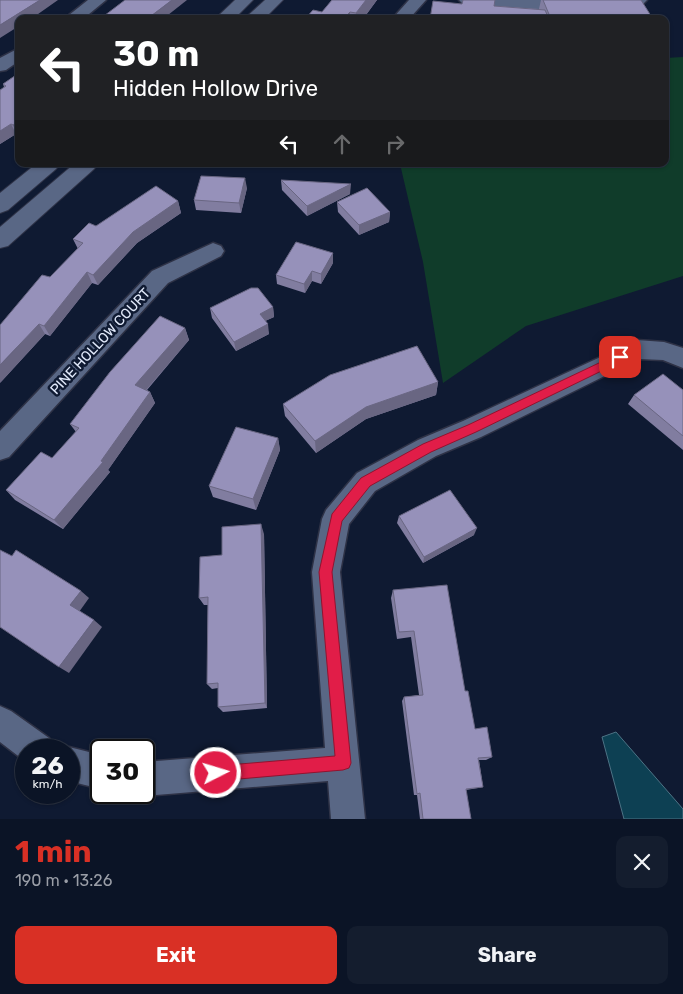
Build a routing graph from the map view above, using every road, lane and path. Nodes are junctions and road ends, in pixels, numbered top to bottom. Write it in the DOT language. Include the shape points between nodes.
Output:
graph roads {
  1 [pos="98,0"];
  2 [pos="245,0"];
  3 [pos="275,0"];
  4 [pos="418,0"];
  5 [pos="467,0"];
  6 [pos="640,0"];
  7 [pos="77,15"];
  8 [pos="228,15"];
  9 [pos="258,15"];
  10 [pos="404,15"];
  11 [pos="15,56"];
  12 [pos="0,66"];
  13 [pos="46,167"];
  14 [pos="84,167"];
  15 [pos="0,205"];
  16 [pos="0,240"];
  17 [pos="213,251"];
  18 [pos="683,358"];
  19 [pos="0,449"];
  20 [pos="0,722"];
  21 [pos="22,739"];
  22 [pos="343,763"];
  23 [pos="155,778"];
  24 [pos="348,819"];
  1 -- 7 [label="street"];
  2 -- 8 [label="street"];
  3 -- 9 [label="street"];
  4 -- 10 [label="street"];
  5 -- 6 [label="street" via="544,5"];
  11 -- 12 [label="street"];
  13 -- 15 [label="street"];
  14 -- 16 [label="street"];
  17 -- 19 [label="street, PINE HOLLOW COURT" via="160,277"];
  18 -- 22 [label="street" via="664,351 637,350 427,448 366,482 336,519 326,572"];
  20 -- 21 [label="street"];
  22 -- 23 [label="street"];
  22 -- 24 [label="street"];
}
